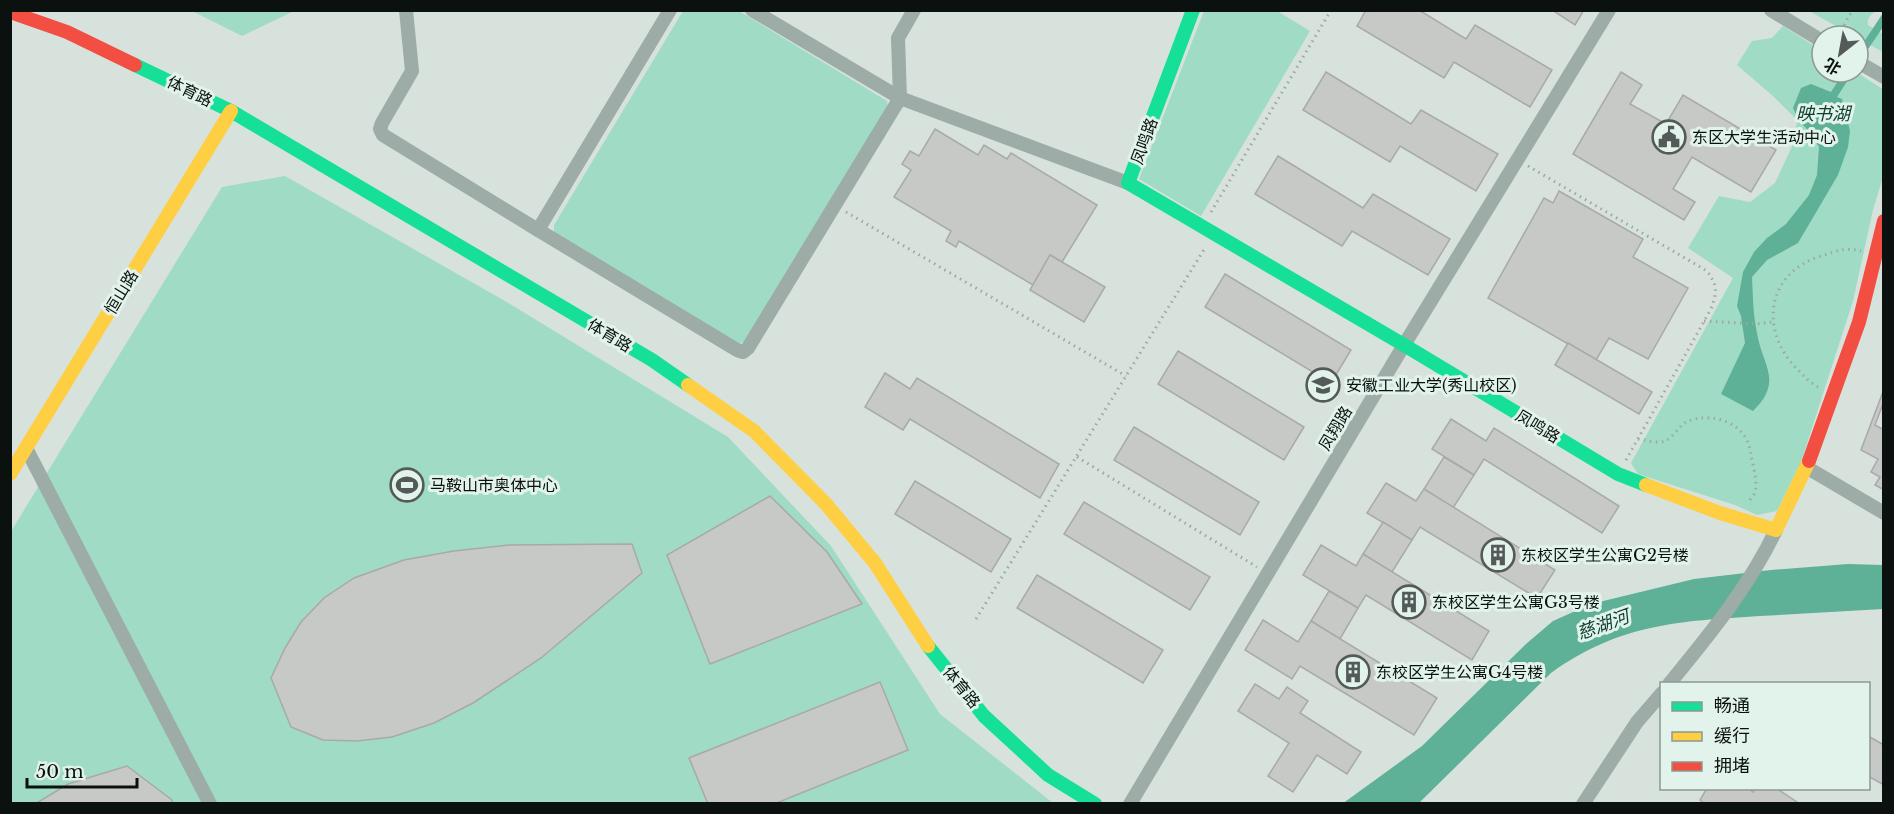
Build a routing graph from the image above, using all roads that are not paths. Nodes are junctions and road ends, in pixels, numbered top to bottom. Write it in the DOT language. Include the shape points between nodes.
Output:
graph roads {
  1 [pos="406,10"];
  2 [pos="670,10"];
  3 [pos="753,10"];
  4 [pos="914,10"];
  5 [pos="1193,10"];
  6 [pos="1609,10"];
  7 [pos="1771,10"];
  8 [pos="10,12"];
  9 [pos="1810,34"];
  10 [pos="1870,69"];
  11 [pos="1884,77"];
  12 [pos="900,98"];
  13 [pos="231,111"];
  14 [pos="1128,183"];
  15 [pos="1884,221"];
  16 [pos="538,230"];
  17 [pos="1404,345"];
  18 [pos="26,448"];
  19 [pos="1806,468"];
  20 [pos="10,474"];
  21 [pos="1884,513"];
  22 [pos="1776,530"];
  23 [pos="1671,682"];
  24 [pos="1660,695"];
  25 [pos="210,804"];
  26 [pos="1095,804"];
  27 [pos="1130,804"];
  28 [pos="1583,804"];
  1 -- 16 [label="street" via="412,70 382,123 383,135"];
  2 -- 16 [label="street"];
  3 -- 12 [label="street"];
  4 -- 12 [label="street" via="898,38"];
  5 -- 14 [label="street, 凤鸣路"];
  6 -- 17 [label="street, 凤翔路"];
  7 -- 9 [label="street"];
  8 -- 13 [label="street, 体育路" via="67,32"];
  10 -- 11 [label="street"];
  12 -- 14 [label="street"];
  12 -- 16 [label="street" via="743,352"];
  13 -- 18 [label="street, 恒山路"];
  13 -- 26 [label="street, 体育路" via="652,360 754,431 826,504 875,563 920,636 984,716 1048,775"];
  14 -- 17 [label="street, 凤鸣路"];
  15 -- 19 [label="street" via="1859,321"];
  17 -- 22 [label="street, 凤鸣路" via="1618,474"];
  17 -- 27 [label="street, 凤翔路"];
  18 -- 20 [label="street, 恒山路"];
  18 -- 25 [label="street"];
  19 -- 21 [label="street"];
  19 -- 22 [label="street"];
  22 -- 23 [label="street" via="1763,557 1716,627"];
  24 -- 28 [label="street" via="1637,722"];
}
